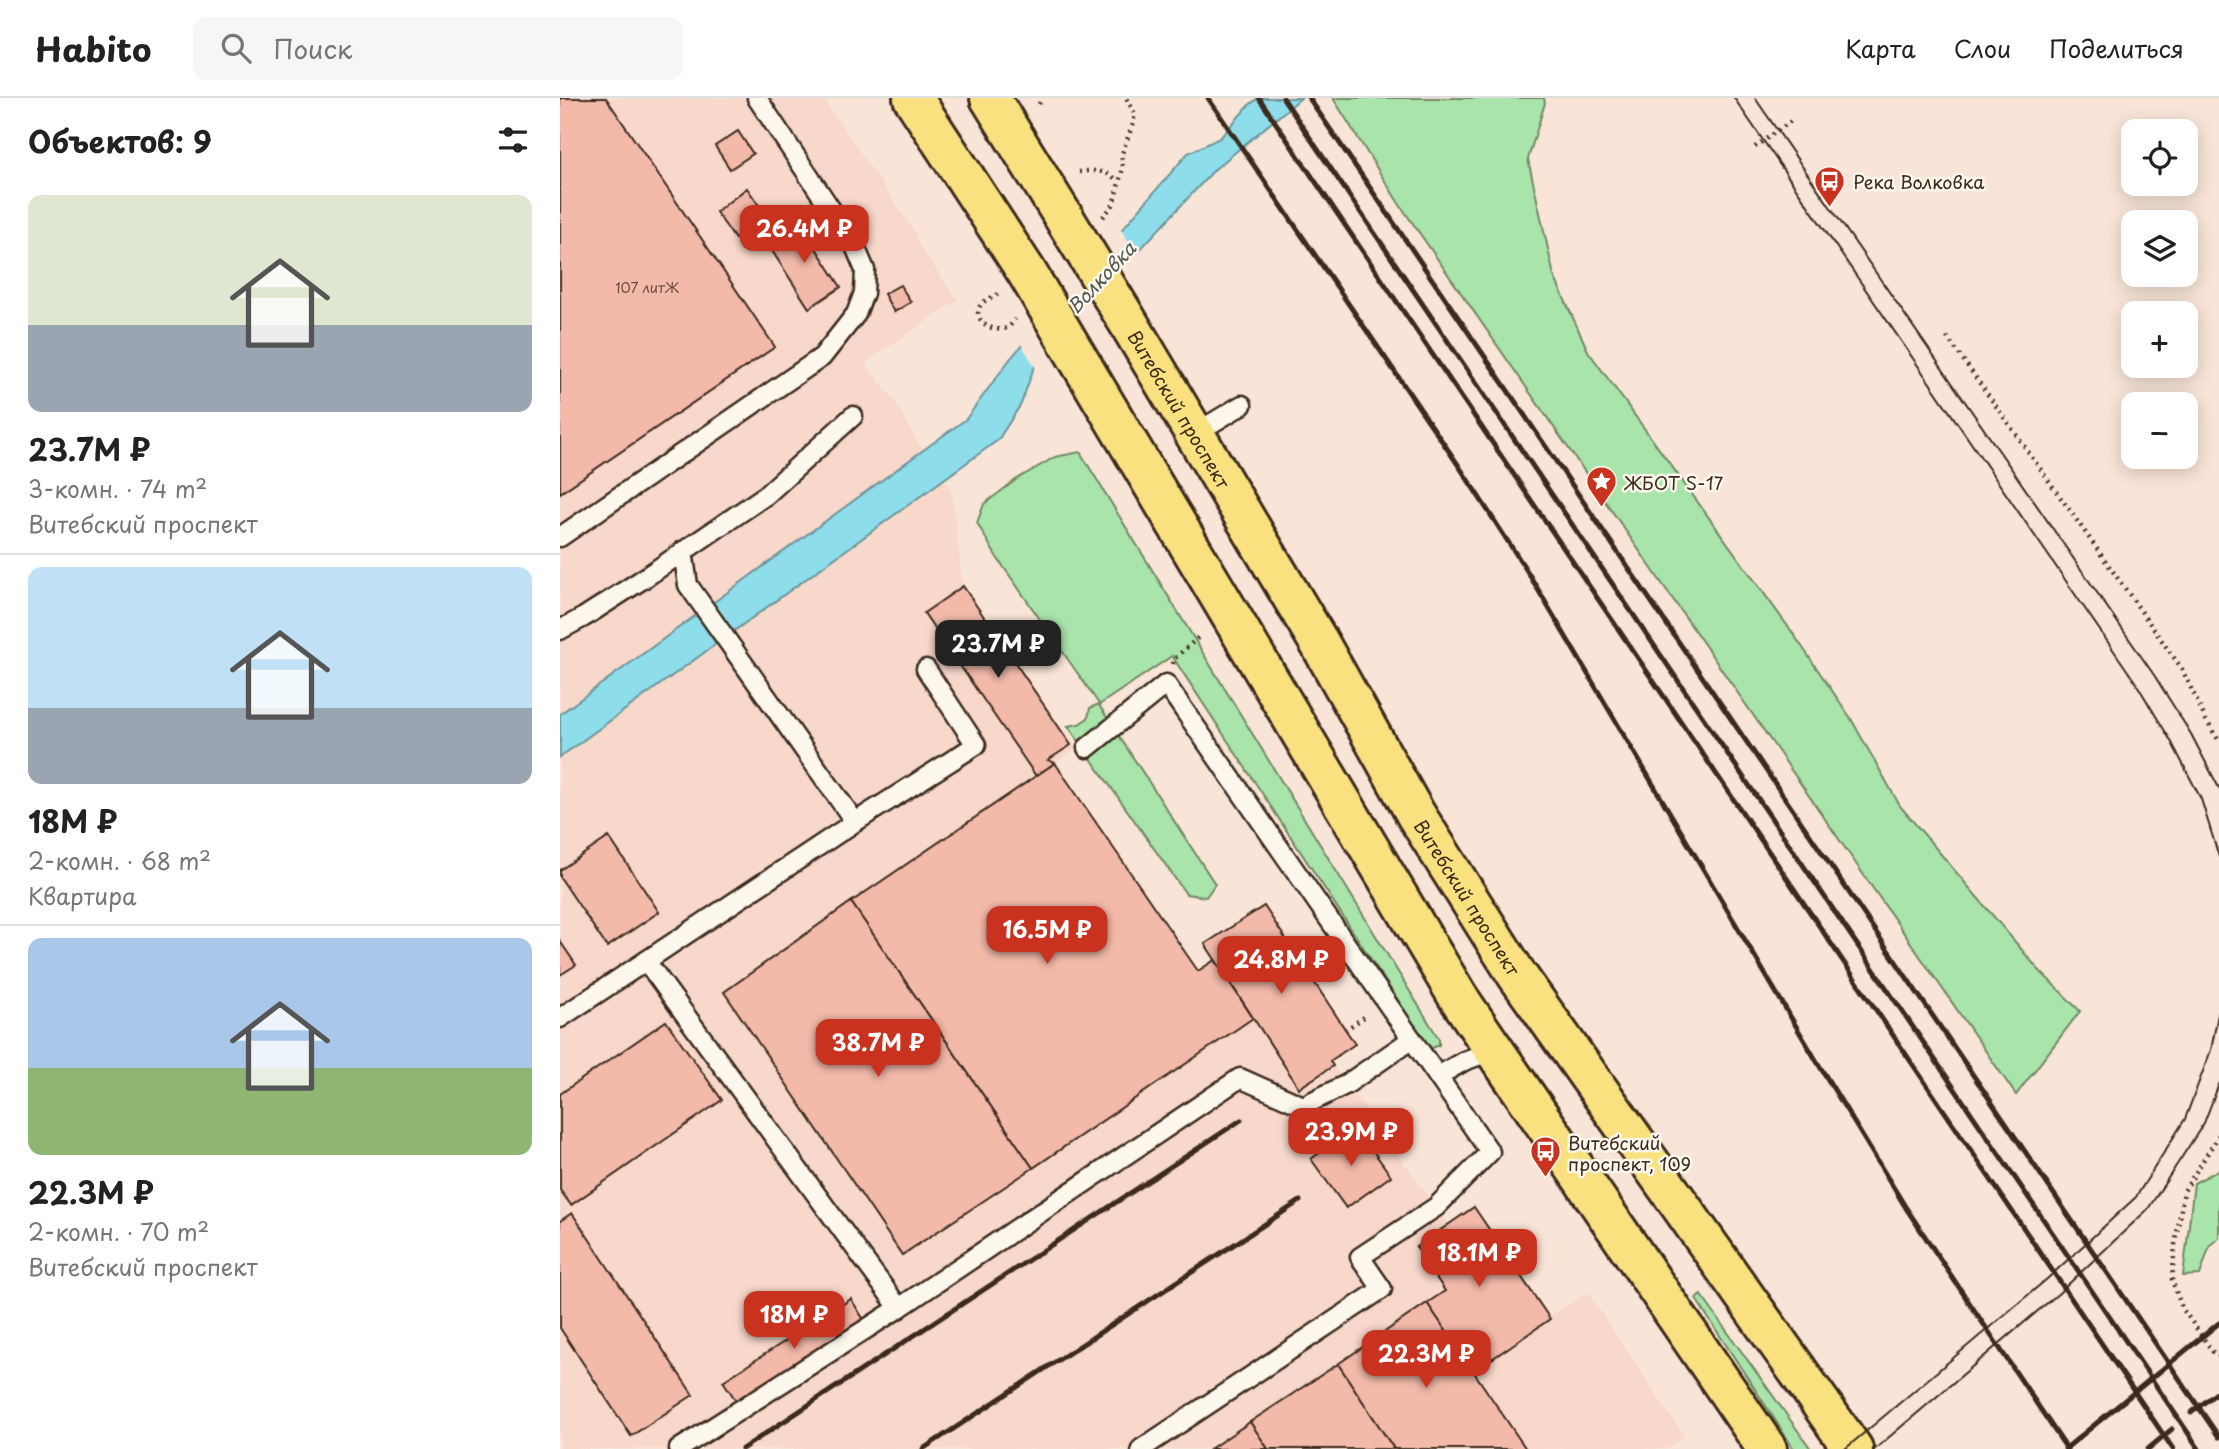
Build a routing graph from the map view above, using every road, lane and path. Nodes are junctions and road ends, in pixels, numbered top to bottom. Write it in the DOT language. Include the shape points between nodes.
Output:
graph roads {
  1 [pos="757,98"];
  2 [pos="914,98"];
  3 [pos="990,98"];
  4 [pos="1126,98"];
  5 [pos="1794,118"];
  6 [pos="1755,148"];
  7 [pos="1079,172"];
  8 [pos="1947,337"];
  9 [pos="1242,405"];
  10 [pos="853,416"];
  11 [pos="1194,434"];
  12 [pos="560,537"];
  13 [pos="683,551"];
  14 [pos="560,630"];
  15 [pos="1201,635"];
  16 [pos="1174,659"];
  17 [pos="926,669"];
  18 [pos="2219,741"];
  19 [pos="1087,748"];
  20 [pos="855,822"];
  21 [pos="646,961"];
  22 [pos="560,1018"];
  23 [pos="1353,1024"];
  24 [pos="1345,1030"];
  25 [pos="1412,1039"];
  26 [pos="1494,1050"];
  27 [pos="1437,1076"];
  28 [pos="2219,1135"];
  29 [pos="899,1308"];
  30 [pos="2219,1356"];
  31 [pos="679,1449"];
  32 [pos="1141,1449"];
  33 [pos="1767,1449"];
  34 [pos="1853,1449"];
  1 -- 12 [label="lane" via="854,244 865,270 864,293 856,314 822,357"];
  2 -- 26 [label="main road, bridge" via="1026,271"];
  3 -- 11 [label="main road, Витебский проспект, bridge"];
  4 -- 7 [label="path" via="1135,114 1118,182 1105,173"];
  5 -- 6 [label="path"];
  8 -- 18 [label="path" via="2182,668"];
  9 -- 11 [label="lane"];
  10 -- 13 [label="lane" via="766,495"];
  11 -- 34 [label="main road, Витебский проспект" via="1416,815 1517,975"];
  13 -- 14 [label="lane"];
  13 -- 20 [label="lane" via="688,585"];
  15 -- 16 [label="path"];
  17 -- 20 [label="lane" via="976,746"];
  19 -- 25 [label="lane" via="1166,684"];
  20 -- 21 [label="lane"];
  21 -- 22 [label="lane"];
  21 -- 29 [label="lane"];
  23 -- 24 [label="path"];
  25 -- 27 [label="lane"];
  25 -- 29 [label="lane" via="1348,1084 1303,1106 1240,1078"];
  26 -- 27 [label="lane"];
  26 -- 33 [label="main road"];
  27 -- 32 [label="lane" via="1490,1152 1436,1207 1360,1257 1382,1289"];
  28 -- 30 [label="path" via="2184,1192 2172,1280 2182,1308"];
  29 -- 31 [label="lane"];
}
